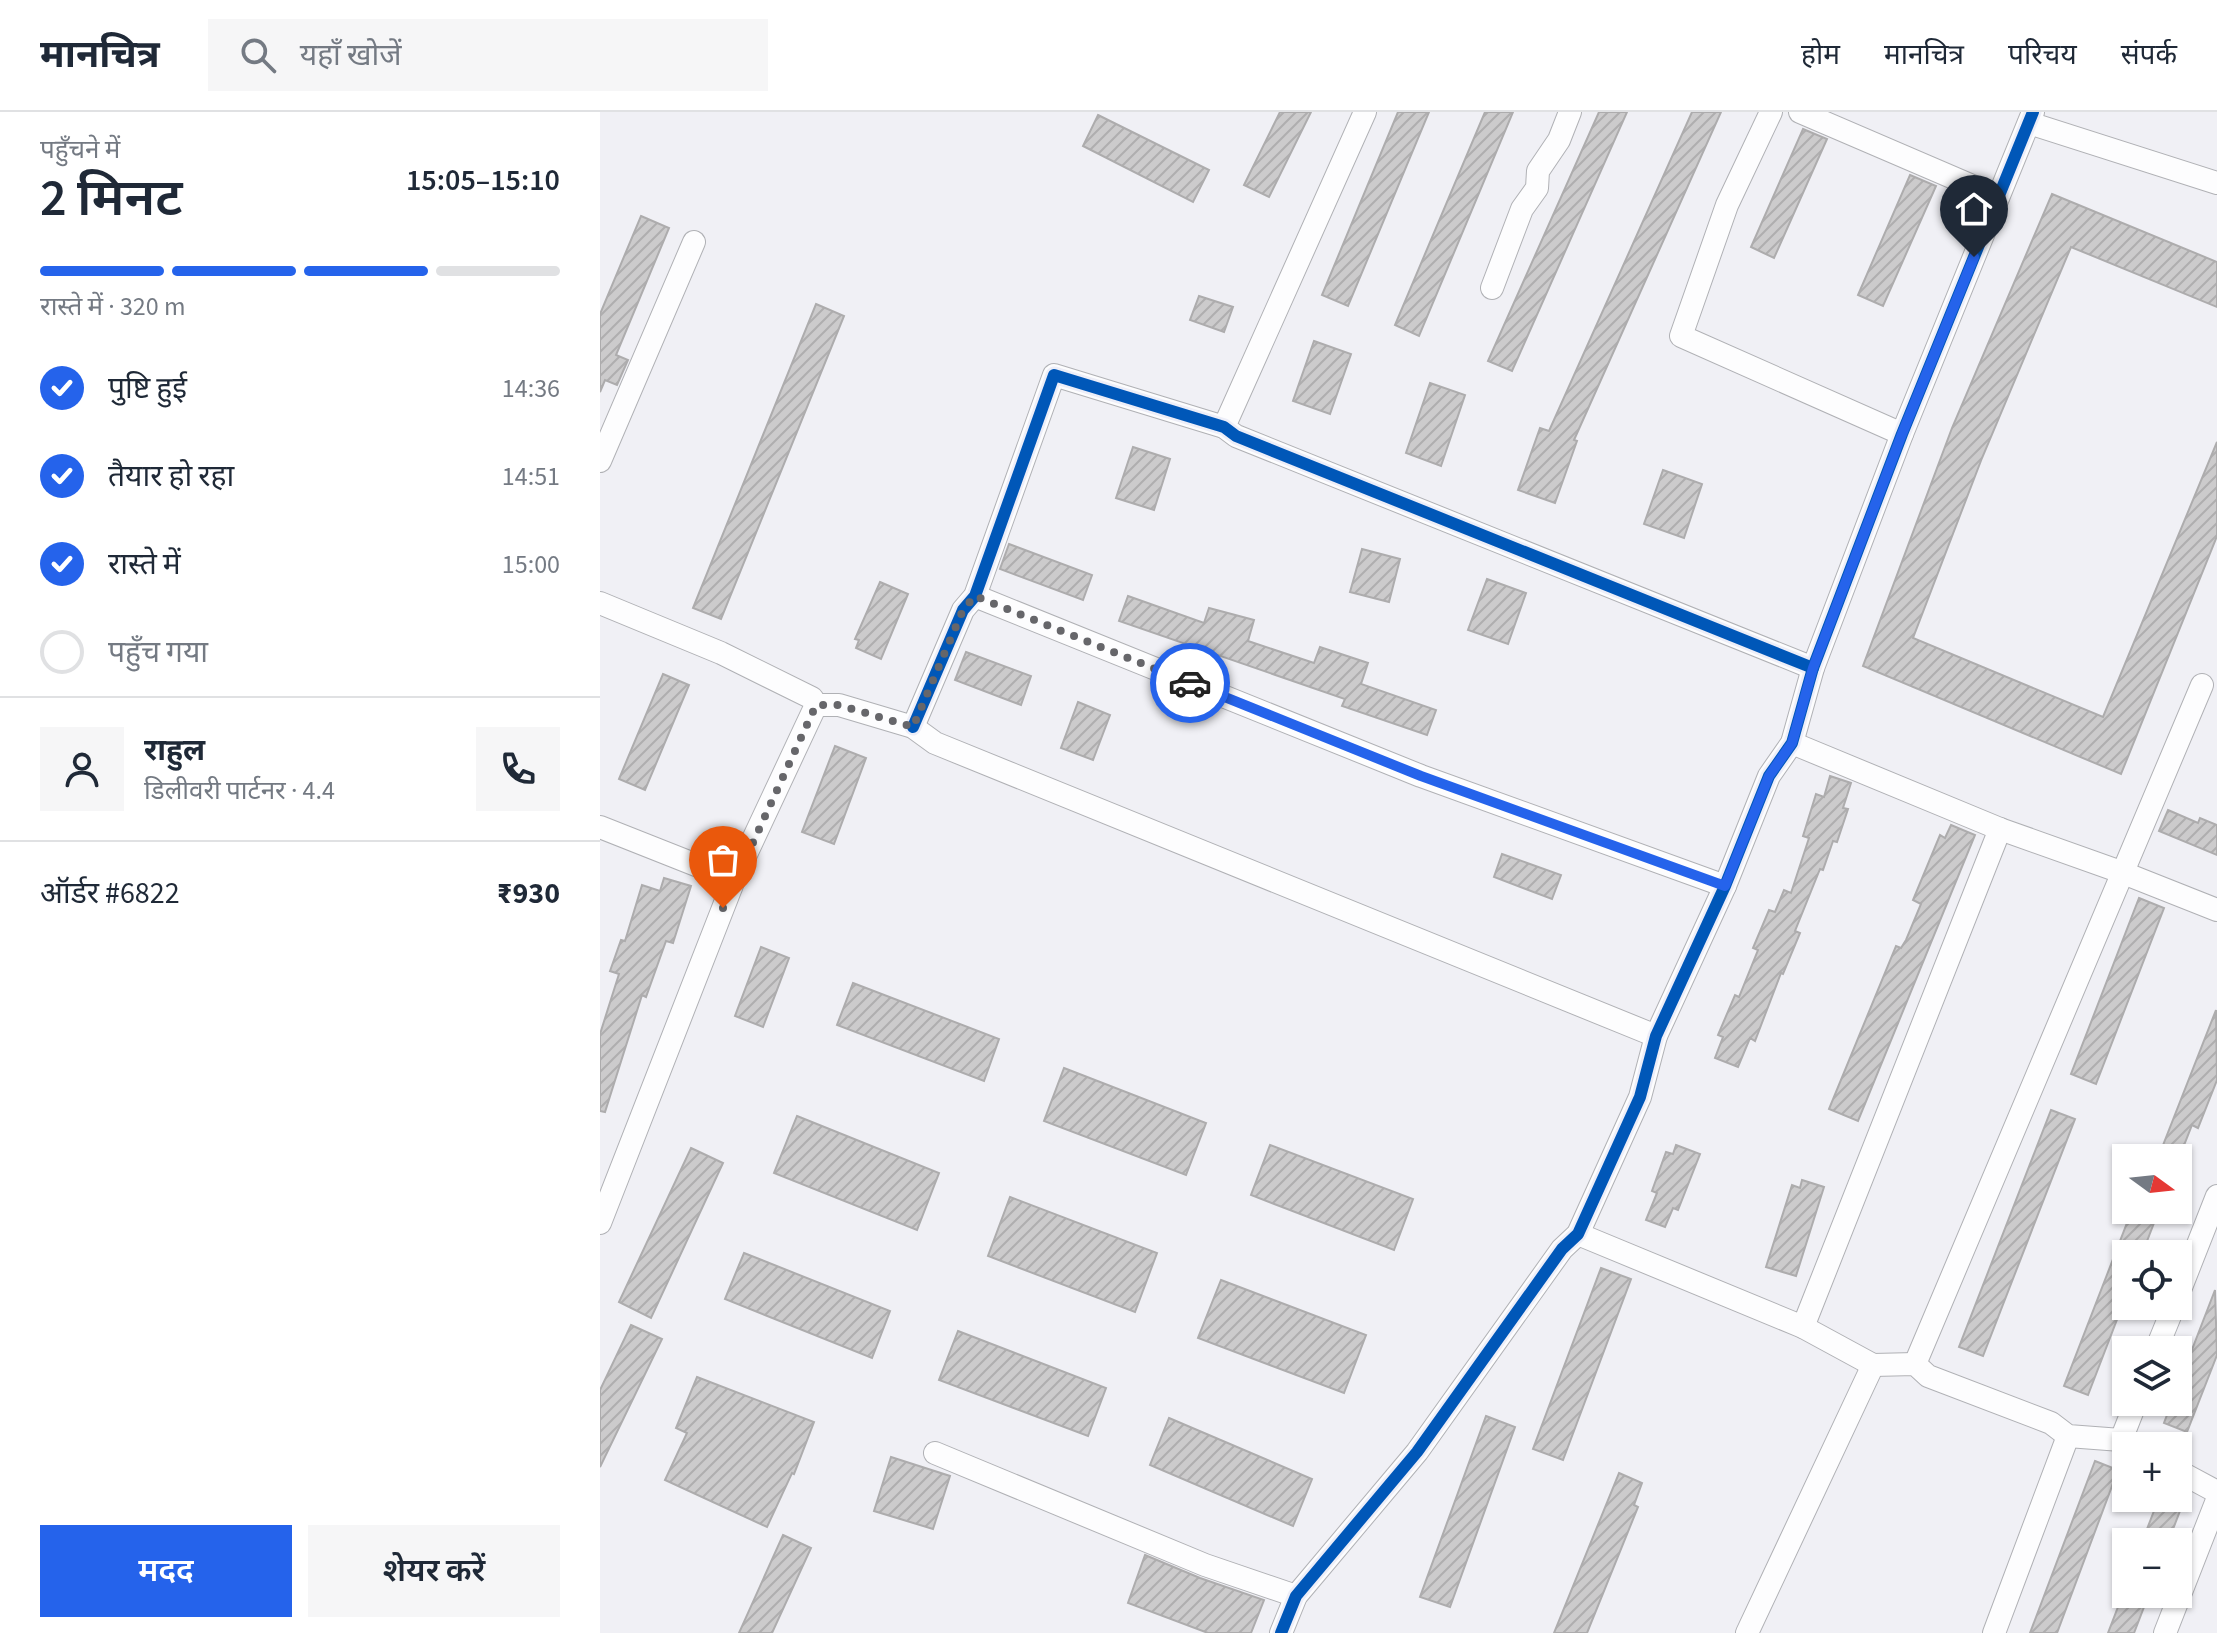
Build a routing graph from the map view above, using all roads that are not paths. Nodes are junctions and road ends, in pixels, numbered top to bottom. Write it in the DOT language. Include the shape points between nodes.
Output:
graph roads {
  1 [pos="1365,112"];
  2 [pos="1570,112"];
  3 [pos="1771,112"];
  4 [pos="1800,112"];
  5 [pos="2031,117"];
  6 [pos="2217,183"];
  7 [pos="1998,197"];
  8 [pos="694,242"];
  9 [pos="1492,288"];
  10 [pos="1224,427"];
  11 [pos="1902,434"];
  12 [pos="600,461"];
  13 [pos="975,596"];
  14 [pos="600,603"];
  15 [pos="1813,668"];
  16 [pos="2202,685"];
  17 [pos="816,705"];
  18 [pos="913,727"];
  19 [pos="1792,743"];
  20 [pos="600,827"];
  21 [pos="2000,829"];
  22 [pos="2121,872"];
  23 [pos="734,880"];
  24 [pos="1725,886"];
  25 [pos="2217,910"];
  26 [pos="1656,1036"];
  27 [pos="2217,1196"];
  28 [pos="600,1223"];
  29 [pos="1578,1234"];
  30 [pos="2192,1259"];
  31 [pos="1803,1327"];
  32 [pos="1915,1364"];
  33 [pos="1873,1365"];
  34 [pos="2068,1436"];
  35 [pos="2112,1441"];
  36 [pos="935,1453"];
  37 [pos="2192,1479"];
  38 [pos="2217,1492"];
  39 [pos="2217,1500"];
  40 [pos="1296,1596"];
  41 [pos="1281,1633"];
  42 [pos="1747,1633"];
  43 [pos="1994,1633"];
  44 [pos="2165,1633"];
  1 -- 10 [label="street"];
  2 -- 9 [label="street" via="1538,171 1537,188 1522,209"];
  3 -- 11 [label="street" via="1727,205 1681,336"];
  4 -- 7 [label="street"];
  5 -- 6 [label="street"];
  5 -- 7 [label="street"];
  7 -- 11 [label="street"];
  8 -- 12 [label="street"];
  10 -- 13 [label="street" via="1054,375"];
  10 -- 15 [label="street"];
  11 -- 15 [label="street"];
  13 -- 18 [label="street" via="963,610"];
  13 -- 24 [label="street" via="1421,776"];
  14 -- 17 [label="street" via="721,653 812,698"];
  15 -- 19 [label="street"];
  16 -- 22 [label="street"];
  17 -- 18 [label="street" via="839,705"];
  17 -- 23 [label="street"];
  18 -- 26 [label="street" via="935,743"];
  19 -- 21 [label="street"];
  19 -- 24 [label="street" via="1769,776"];
  20 -- 23 [label="street"];
  21 -- 22 [label="street"];
  21 -- 31 [label="street"];
  22 -- 25 [label="street"];
  22 -- 32 [label="street"];
  23 -- 28 [label="street"];
  24 -- 26 [label="street"];
  26 -- 29 [label="street" via="1640,1097"];
  27 -- 30 [label="street"];
  29 -- 31 [label="street"];
  29 -- 40 [label="street" via="1417,1452"];
  31 -- 33 [label="street"];
  32 -- 33 [label="street"];
  32 -- 34 [label="street" via="1928,1376 2051,1423"];
  33 -- 42 [label="street"];
  34 -- 35 [label="street"];
  34 -- 43 [label="street"];
  36 -- 40 [label="street" via="1205,1565"];
  37 -- 38 [label="street"];
  39 -- 44 [label="street"];
  40 -- 41 [label="street"];
}
